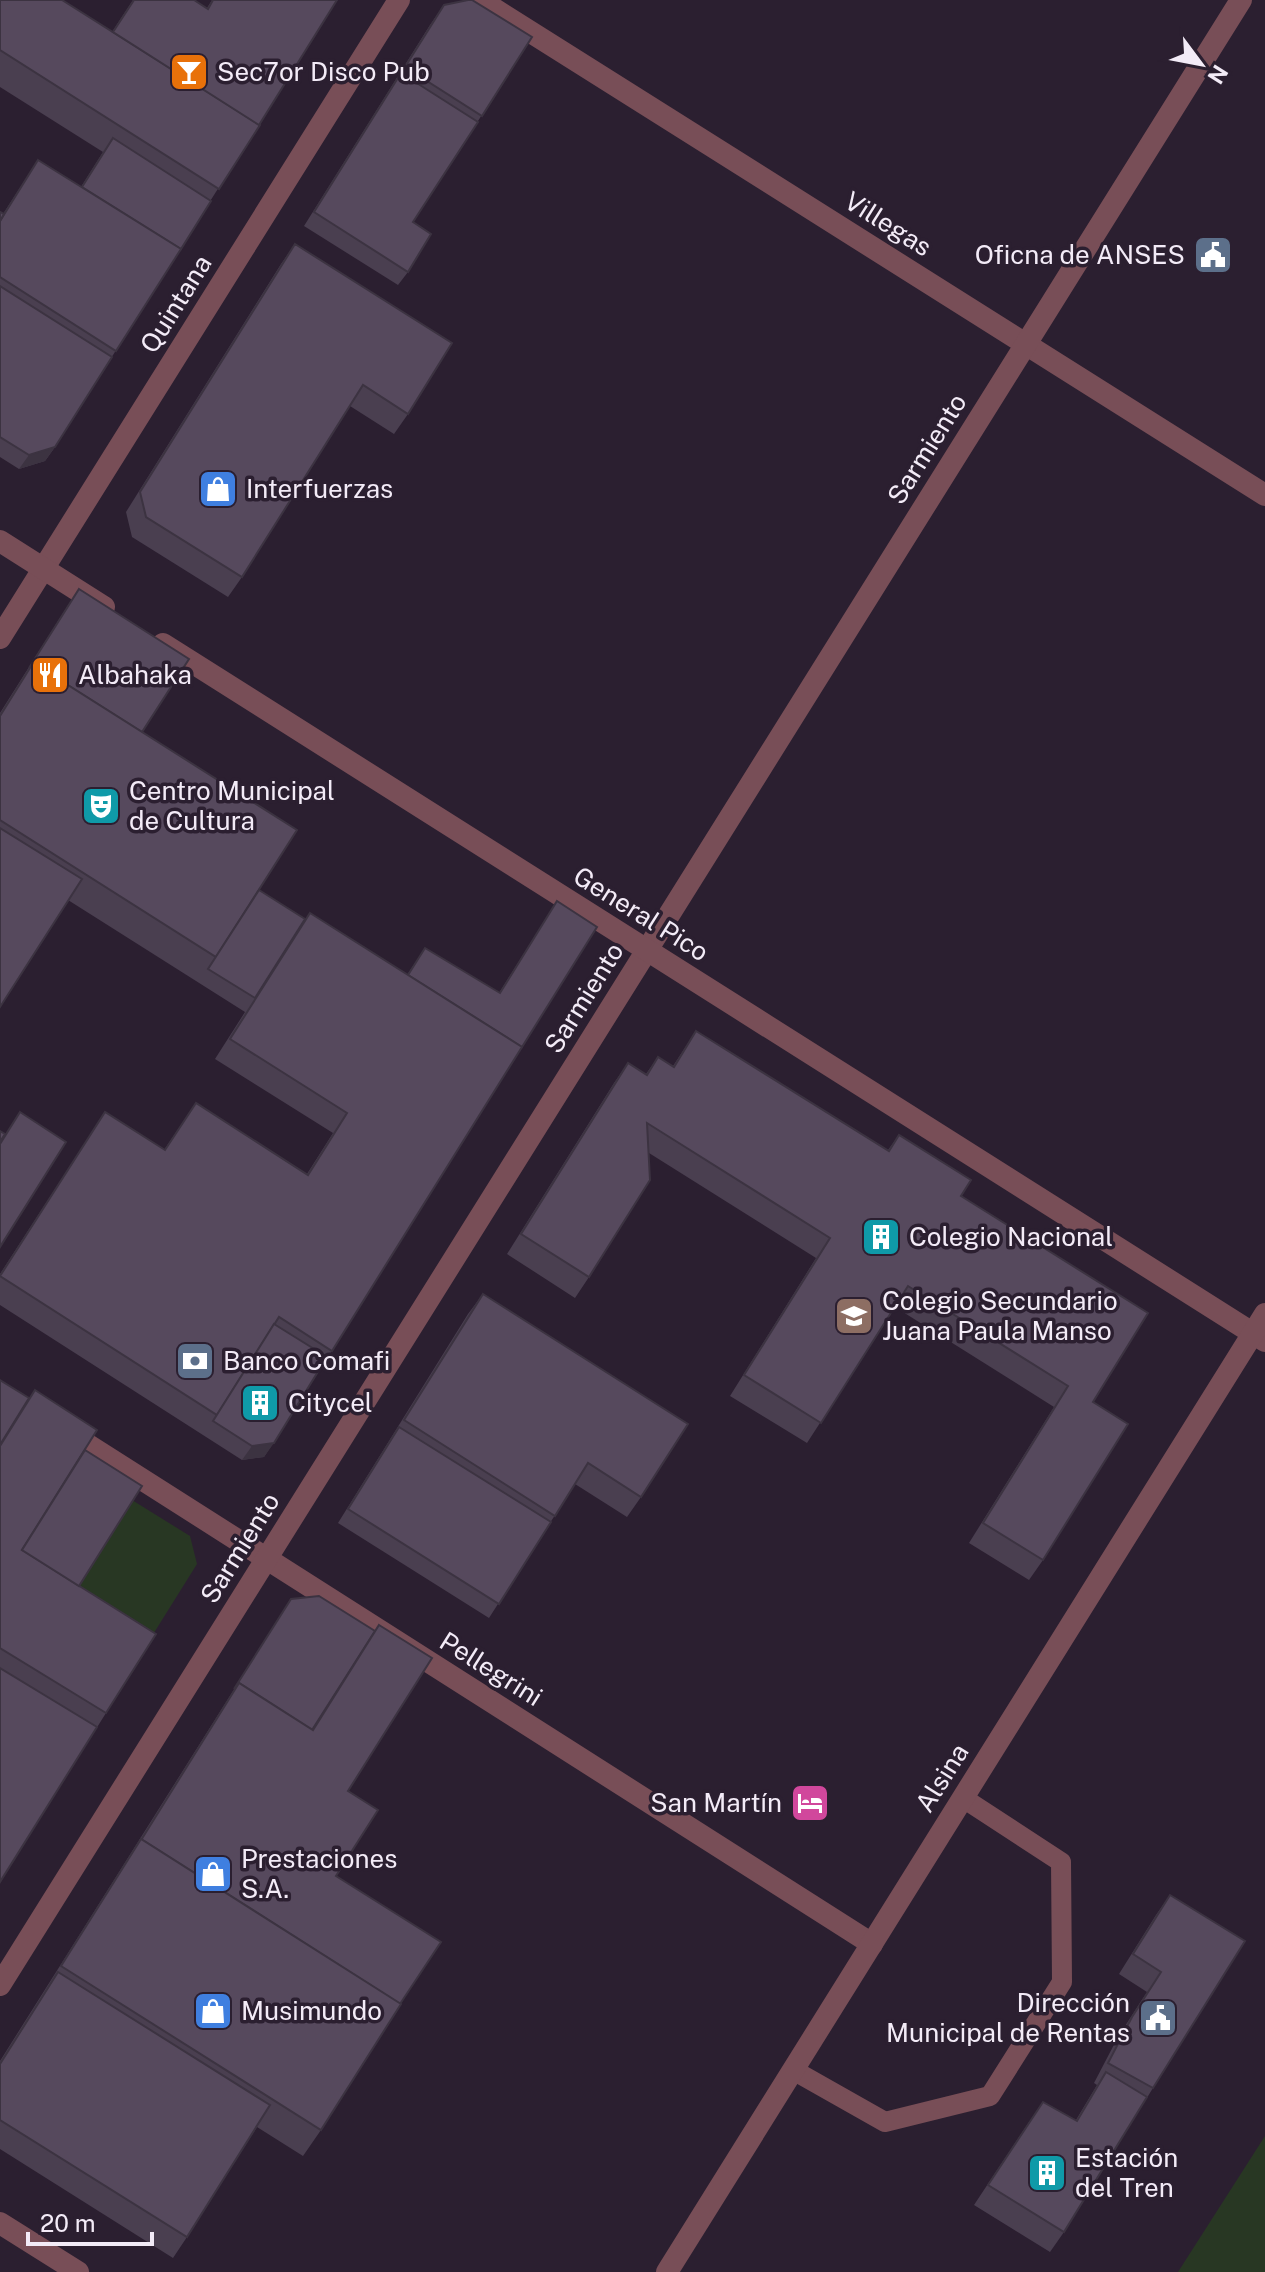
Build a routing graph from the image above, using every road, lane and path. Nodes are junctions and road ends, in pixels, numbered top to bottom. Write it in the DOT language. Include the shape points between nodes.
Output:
graph roads {
  1 [pos="399,0"];
  2 [pos="480,0"];
  3 [pos="1241,0"];
  4 [pos="1025,344"];
  5 [pos="1265,495"];
  6 [pos="0,541"];
  7 [pos="44,568"];
  8 [pos="124,619"];
  9 [pos="150,636"];
  10 [pos="0,638"];
  11 [pos="647,950"];
  12 [pos="1261,1330"];
  13 [pos="40,1414"];
  14 [pos="267,1559"];
  15 [pos="963,1798"];
  16 [pos="872,1944"];
  17 [pos="0,1985"];
  18 [pos="793,2070"];
  19 [pos="0,2223"];
  20 [pos="78,2272"];
  21 [pos="667,2272"];
  1 -- 7 [label="street, Quintana"];
  2 -- 4 [label="street, Villegas"];
  3 -- 4 [label="street, Sarmiento"];
  4 -- 5 [label="street, Villegas"];
  4 -- 11 [label="street, Sarmiento"];
  6 -- 7 [label="street"];
  7 -- 8 [label="street"];
  7 -- 10 [label="street, Quintana"];
  9 -- 11 [label="street, General Pico"];
  11 -- 12 [label="street, General Pico"];
  11 -- 14 [label="street, Sarmiento"];
  12 -- 15 [label="street, Alsina"];
  13 -- 14 [label="street, Pellegrini"];
  14 -- 16 [label="street, Pellegrini"];
  14 -- 17 [label="street, Sarmiento"];
  15 -- 16 [label="street, Alsina"];
  15 -- 18 [label="lane" via="1061,1862 1062,1982 990,2096 885,2122"];
  16 -- 18 [label="street, Alsina"];
  18 -- 21 [label="street, Alsina"];
  19 -- 20 [label="street"];
}
